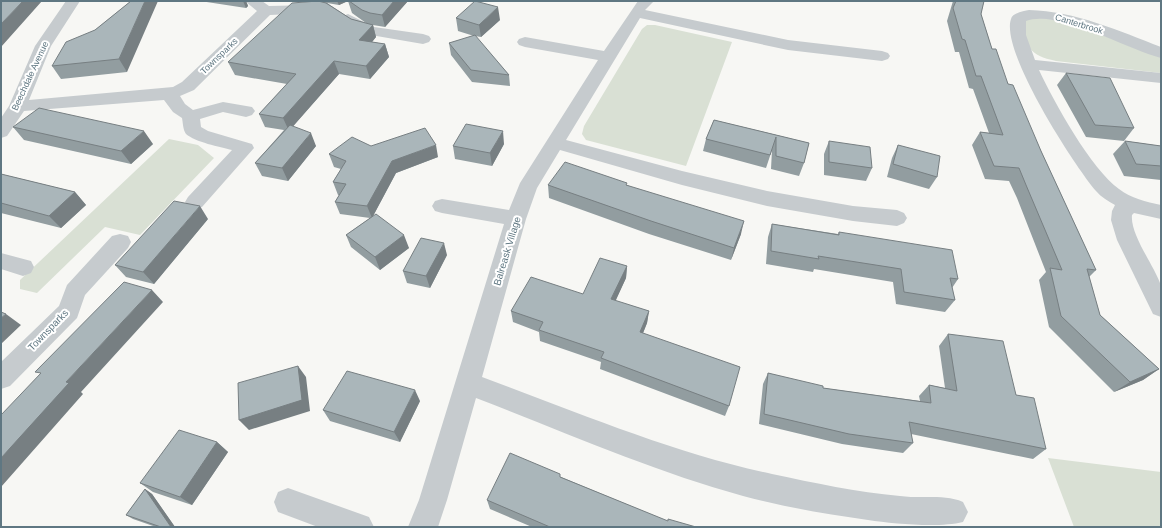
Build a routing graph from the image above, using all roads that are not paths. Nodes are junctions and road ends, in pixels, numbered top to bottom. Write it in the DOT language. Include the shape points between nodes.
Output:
graph roads {
  1 [pos="73,1"];
  2 [pos="252,1"];
  3 [pos="353,5"];
  4 [pos="641,7"];
  5 [pos="334,10"];
  6 [pos="266,11"];
  7 [pos="423,39"];
  8 [pos="525,42"];
  9 [pos="63,47"];
  10 [pos="41,50"];
  11 [pos="1161,53"];
  12 [pos="882,56"];
  13 [pos="608,57"];
  14 [pos="1028,64"];
  15 [pos="1161,78"];
  16 [pos="169,94"];
  17 [pos="18,106"];
  18 [pos="246,111"];
  19 [pos="190,116"];
  20 [pos="1,132"];
  21 [pos="555,142"];
  22 [pos="195,202"];
  23 [pos="1132,205"];
  24 [pos="442,206"];
  25 [pos="1161,212"];
  26 [pos="897,218"];
  27 [pos="516,219"];
  28 [pos="120,242"];
  29 [pos="1,261"];
  30 [pos="23,267"];
  31 [pos="1161,307"];
  32 [pos="1,378"];
  33 [pos="468,383"];
  34 [pos="288,502"];
  35 [pos="953,512"];
  36 [pos="359,527"];
  37 [pos="424,527"];
  1 -- 10 [label="street, Beechdale Avenue"];
  2 -- 6 [label="street"];
  3 -- 5 [label="street"];
  4 -- 12 [label="street" via="788,44"];
  4 -- 13 [label="street, Balreask Village"];
  5 -- 6 [label="street" via="322,8"];
  5 -- 7 [label="street" via="370,31"];
  6 -- 16 [label="street, Townsparks" via="188,86"];
  8 -- 13 [label="street"];
  9 -- 10 [label="street"];
  10 -- 17 [label="street, Beechdale Avenue"];
  11 -- 14 [label="street, Canterbrook" via="1082,23 1031,14 1021,16 1016,26"];
  13 -- 21 [label="street, Balreask Village"];
  14 -- 15 [label="street"];
  14 -- 23 [label="street, Canterbrook" via="1056,119 1084,161 1104,187"];
  16 -- 17 [label="street, Townsparks"];
  16 -- 19 [label="street" via="179,108"];
  17 -- 20 [label="street, Beechdale Avenue"];
  18 -- 19 [label="street" via="223,107"];
  19 -- 22 [label="street" via="193,130 202,136 245,148"];
  21 -- 26 [label="street" via="738,193 871,216"];
  21 -- 27 [label="street, Balreask Village" via="527,188"];
  23 -- 25 [label="street, Canterbrook"];
  23 -- 31 [label="street" via="1122,211 1121,220"];
  24 -- 27 [label="street"];
  27 -- 33 [label="street, Balreask Village"];
  28 -- 32 [label="street, Townsparks" via="75,291 69,312"];
  29 -- 30 [label="street"];
  33 -- 35 [label="street" via="658,455 743,482 812,497 901,511"];
  33 -- 37 [label="street, Balreask Village"];
  34 -- 36 [label="street"];
}
